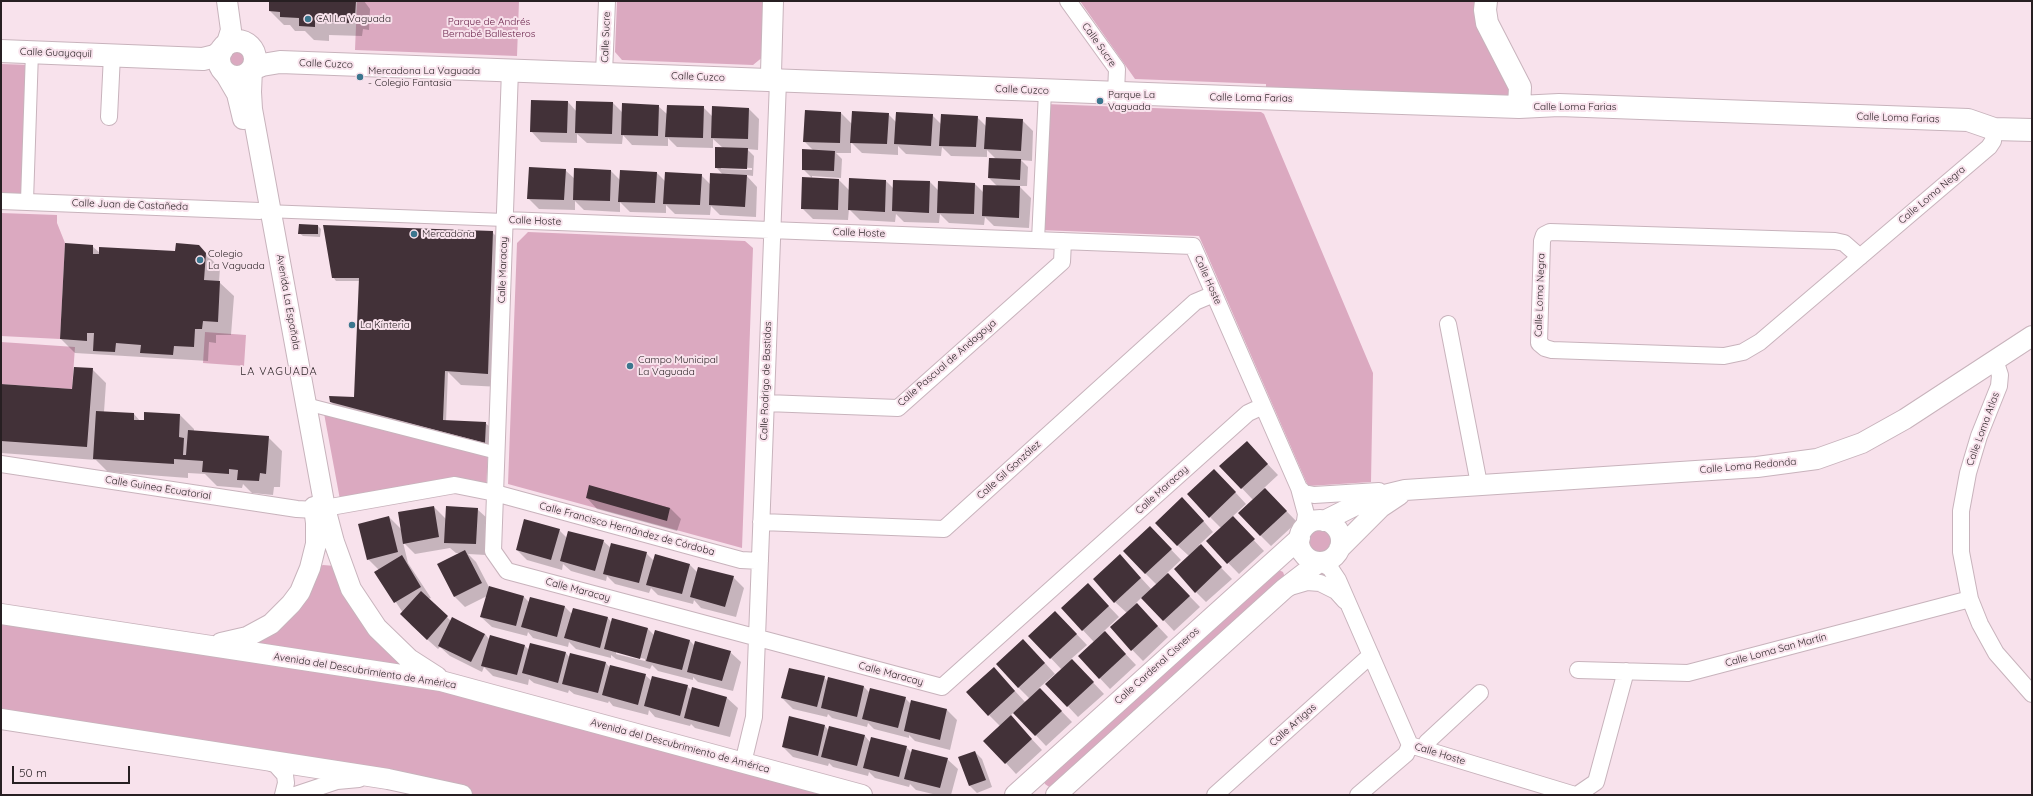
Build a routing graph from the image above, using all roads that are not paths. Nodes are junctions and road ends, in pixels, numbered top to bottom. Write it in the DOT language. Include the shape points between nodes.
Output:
graph roads {
  1 [pos="607,1"];
  2 [pos="774,1"];
  3 [pos="1068,1"];
  4 [pos="1486,1"];
  5 [pos="229,9"];
  6 [pos="1,51"];
  7 [pos="32,52"];
  8 [pos="228,52"];
  9 [pos="112,55"];
  10 [pos="280,62"];
  11 [pos="252,69"];
  12 [pos="510,70"];
  13 [pos="604,73"];
  14 [pos="778,81"];
  15 [pos="1046,91"];
  16 [pos="1116,93"];
  17 [pos="1519,107"];
  18 [pos="109,117"];
  19 [pos="1994,129"];
  20 [pos="2032,130"];
  21 [pos="1,201"];
  22 [pos="26,201"];
  23 [pos="266,211"];
  24 [pos="505,220"];
  25 [pos="772,230"];
  26 [pos="1038,240"];
  27 [pos="1063,241"];
  28 [pos="1860,257"];
  29 [pos="1214,294"];
  30 [pos="1448,324"];
  31 [pos="2032,336"];
  32 [pos="1995,360"];
  33 [pos="306,404"];
  34 [pos="766,404"];
  35 [pos="1263,406"];
  36 [pos="497,453"];
  37 [pos="1,464"];
  38 [pos="1479,484"];
  39 [pos="1299,488"];
  40 [pos="495,493"];
  41 [pos="1379,498"];
  42 [pos="320,509"];
  43 [pos="1324,521"];
  44 [pos="761,522"];
  45 [pos="1302,533"];
  46 [pos="1339,549"];
  47 [pos="760,561"];
  48 [pos="1319,562"];
  49 [pos="346,578"];
  50 [pos="306,579"];
  51 [pos="1338,580"];
  52 [pos="1284,589"];
  53 [pos="1970,599"];
  54 [pos="1353,612"];
  55 [pos="1,614"];
  56 [pos="757,638"];
  57 [pos="193,643"];
  58 [pos="1371,655"];
  59 [pos="1578,670"];
  60 [pos="1626,671"];
  61 [pos="464,687"];
  62 [pos="1480,693"];
  63 [pos="2032,694"];
  64 [pos="1,719"];
  65 [pos="1417,747"];
  66 [pos="256,758"];
  67 [pos="743,763"];
  68 [pos="388,778"];
  69 [pos="1071,787"];
  70 [pos="283,795"];
  71 [pos="295,795"];
  72 [pos="462,795"];
  73 [pos="862,795"];
  74 [pos="1015,795"];
  75 [pos="1056,795"];
  76 [pos="1215,795"];
  77 [pos="1358,795"];
  78 [pos="1576,795"];
  1 -- 13 [label="street, Calle Sucre"];
  2 -- 14 [label="street, Calle Rodrigo de Bastidas" via="771,73"];
  3 -- 16 [label="street, Calle Sucre" via="1117,69"];
  4 -- 17 [label="main road" via="1487,23 1520,87"];
  5 -- 8 [label="street, Avenida La Española" via="236,35"];
  6 -- 7 [label="main road, Calle Guayaquil"];
  7 -- 9 [label="main road, Calle Guayaquil"];
  7 -- 22 [label="street"];
  8 -- 9 [label="main road, Calle Guayaquil"];
  8 -- 10 [label="main road, Calle Cuzco" via="255,53 265,59"];
  8 -- 11 [label="main road" via="255,61"];
  8 -- 11 [label="main road, Calle Guayaquil" via="232,76 244,76"];
  8 -- 23 [label="street, Avenida La Española" via="234,87 240,101"];
  9 -- 18 [label="street"];
  10 -- 11 [label="main road, Calle Cuzco"];
  10 -- 12 [label="main road, Calle Cuzco"];
  11 -- 23 [label="street, Avenida La Española" via="251,100"];
  12 -- 13 [label="main road, Calle Cuzco"];
  12 -- 24 [label="street, Calle Maracay"];
  13 -- 14 [label="main road, Calle Cuzco"];
  14 -- 15 [label="main road, Calle Cuzco"];
  14 -- 25 [label="street, Calle Rodrigo de Bastidas"];
  15 -- 16 [label="main road, Calle Cuzco"];
  15 -- 26 [label="street"];
  16 -- 17 [label="main road, Calle Loma Farias"];
  17 -- 19 [label="main road, Calle Loma Farias" via="1559,105 1968,120"];
  19 -- 20 [label="main road, Calle Loma Farias"];
  19 -- 28 [label="street, Calle Loma Negra" via="1993,141 1989,147"];
  21 -- 22 [label="street, Calle Juan de Castañeda"];
  22 -- 23 [label="street, Calle Juan de Castañeda"];
  23 -- 24 [label="street, Calle Hoste"];
  23 -- 33 [label="street, Avenida La Española"];
  23 -- 42 [label="street, Avenida La Española"];
  24 -- 25 [label="street, Calle Hoste"];
  24 -- 36 [label="street, Calle Maracay"];
  25 -- 26 [label="street, Calle Hoste"];
  25 -- 34 [label="street, Calle Rodrigo de Bastidas"];
  26 -- 27 [label="street, Calle Hoste"];
  27 -- 29 [label="street, Calle Hoste" via="1193,246"];
  27 -- 34 [label="street, Calle Pascual de Andagoya" via="1062,262 898,408"];
  28 -- 28 [label="street, Calle Loma Negra" via="1844,243 1835,241 1550,232 1544,235 1542,241 1539,343 1552,350 1736,355 1760,342"];
  29 -- 35 [label="street, Calle Hoste"];
  29 -- 44 [label="street, Calle Gil González" via="1195,302 944,529"];
  30 -- 38 [label="street"];
  31 -- 32 [label="street, Calle Loma Redonda"];
  32 -- 38 [label="street, Calle Loma Redonda" via="1883,432 1817,459 1757,467"];
  32 -- 53 [label="street, Calle Loma Atlas" via="2000,375 1998,386 1972,456 1961,511 1961,552"];
  33 -- 36 [label="street"];
  33 -- 42 [label="street, Avenida La Española"];
  34 -- 44 [label="street, Calle Rodrigo de Bastidas"];
  35 -- 39 [label="street, Calle Hoste"];
  35 -- 56 [label="street, Calle Maracay" via="1248,413 942,687"];
  36 -- 40 [label="street, Calle Maracay"];
  37 -- 42 [label="street, Calle Guinea Ecuatorial" via="297,509"];
  38 -- 41 [label="street, Calle Loma Redonda" via="1412,489 1395,496"];
  39 -- 41 [label="street" via="1314,496"];
  39 -- 43 [label="street, Calle Hoste"];
  39 -- 45 [label="street, Calle Hoste" via="1306,514"];
  40 -- 42 [label="street" via="455,485"];
  40 -- 47 [label="street, Calle Francisco Hernández de Córdoba" via="742,560"];
  40 -- 56 [label="street, Calle Maracay" via="493,551 507,571"];
  41 -- 43 [label="street" via="1368,499"];
  41 -- 46 [label="street"];
  42 -- 49 [label="street, Avenida La Española"];
  42 -- 50 [label="street" via="316,544"];
  43 -- 45 [label="street" via="1314,522"];
  43 -- 46 [label="street" via="1337,529 1341,539"];
  44 -- 47 [label="street, Calle Rodrigo de Bastidas"];
  45 -- 48 [label="street" via="1301,548 1306,556"];
  45 -- 74 [label="street, Calle Cardenal Cisneros"];
  46 -- 48 [label="street" via="1333,557"];
  46 -- 51 [label="street, Calle Hoste" via="1336,560"];
  47 -- 56 [label="street, Calle Rodrigo de Bastidas"];
  48 -- 51 [label="street, Calle Hoste" via="1330,568"];
  48 -- 52 [label="street"];
  49 -- 50 [label="street" via="339,569 327,564 318,567"];
  49 -- 61 [label="street, Avenida La Española" via="357,601 387,640 420,667"];
  50 -- 57 [label="street" via="291,604 271,624 247,637 223,643"];
  51 -- 54 [label="street, Calle Hoste"];
  52 -- 54 [label="street" via="1307,582 1326,585 1340,595"];
  52 -- 69 [label="street"];
  53 -- 60 [label="street, Calle Loma San Martín" via="1688,673"];
  53 -- 63 [label="street, Calle Loma Atlas" via="1996,653"];
  54 -- 58 [label="street, Calle Hoste"];
  55 -- 57 [label="street, Avenida del Descubrimiento de América"];
  56 -- 67 [label="street, Calle Rodrigo de Bastidas" via="753,724"];
  57 -- 61 [label="street, Avenida del Descubrimiento de América" via="374,670"];
  58 -- 65 [label="street, Calle Hoste"];
  58 -- 76 [label="street, Calle Artigas"];
  59 -- 60 [label="street, Calle Loma San Martín"];
  60 -- 78 [label="street, Calle Hoste" via="1596,782"];
  61 -- 67 [label="street, Avenida del Descubrimiento de América"];
  62 -- 65 [label="street" via="1426,742"];
  64 -- 66 [label="street"];
  65 -- 77 [label="street"];
  65 -- 78 [label="street, Calle Hoste"];
  66 -- 68 [label="street"];
  66 -- 70 [label="street" via="282,770 286,783"];
  67 -- 73 [label="street, Avenida del Descubrimiento de América"];
  68 -- 71 [label="street" via="337,781"];
  68 -- 72 [label="street"];
  69 -- 75 [label="street"];
}
